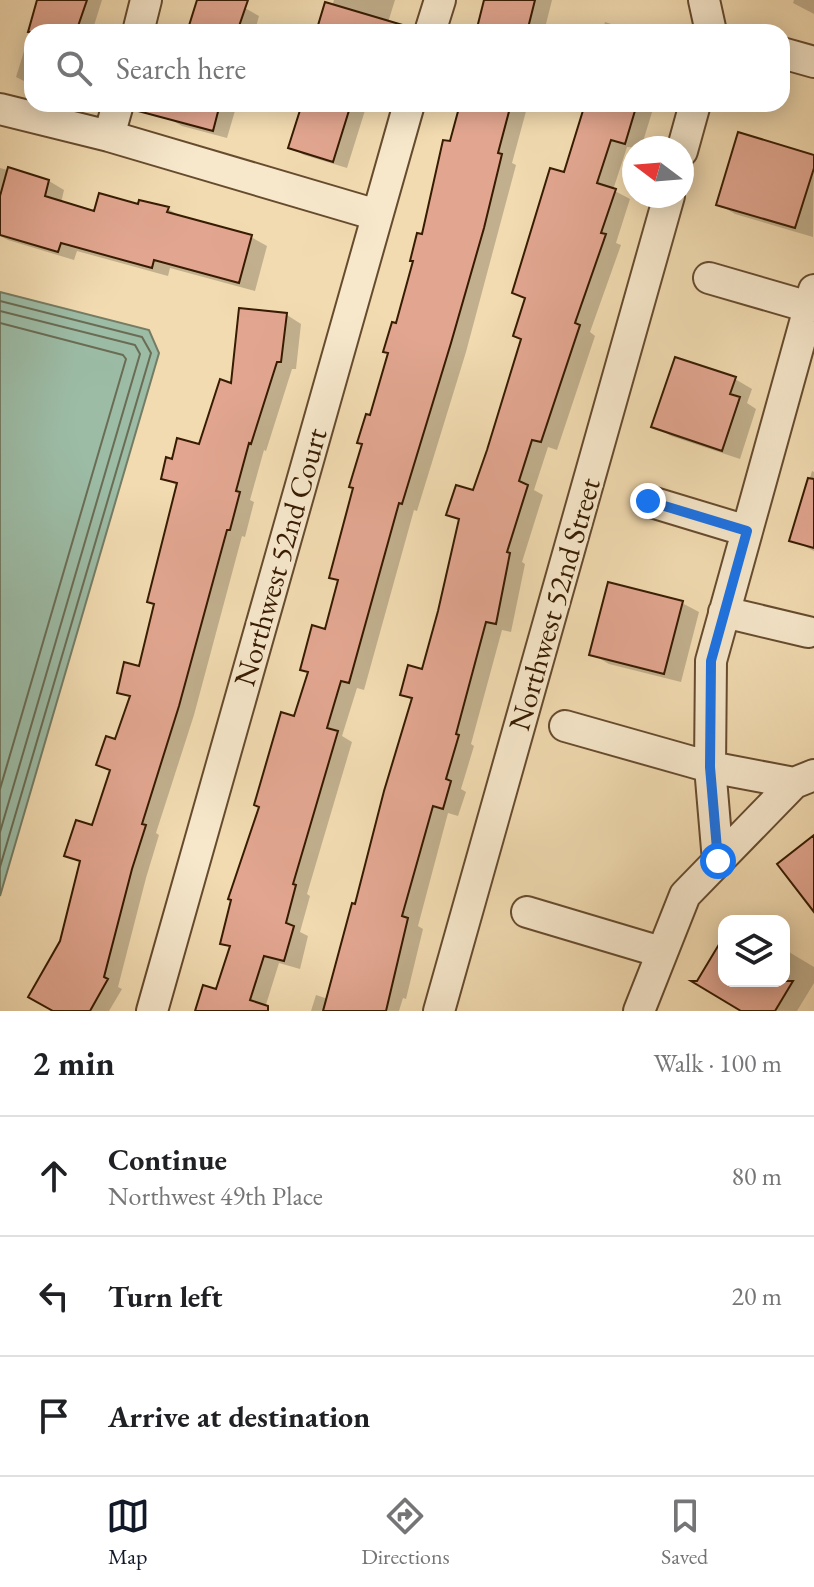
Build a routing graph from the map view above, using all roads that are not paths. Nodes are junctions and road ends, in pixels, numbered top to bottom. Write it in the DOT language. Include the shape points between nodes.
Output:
graph roads {
  1 [pos="146,0"];
  2 [pos="440,0"];
  3 [pos="705,1"];
  4 [pos="140,24"];
  5 [pos="432,24"];
  6 [pos="709,24"];
  7 [pos="790,55"];
  8 [pos="814,62"];
  9 [pos="0,109"];
  10 [pos="116,112"];
  11 [pos="407,112"];
  12 [pos="693,112"];
  13 [pos="109,136"];
  14 [pos="686,136"];
  15 [pos="666,208"];
  16 [pos="377,215"];
  17 [pos="709,278"];
  18 [pos="812,298"];
  19 [pos="648,501"];
  20 [pos="747,531"];
  21 [pos="724,612"];
  22 [pos="808,632"];
  23 [pos="565,726"];
  24 [pos="710,767"];
  25 [pos="804,779"];
  26 [pos="718,861"];
  27 [pos="527,912"];
  28 [pos="661,952"];
  29 [pos="152,1011"];
  30 [pos="439,1011"];
  31 [pos="639,1011"];
  1 -- 4 [label="street"];
  2 -- 5 [label="street"];
  3 -- 6 [label="street"];
  7 -- 8 [label="street"];
  9 -- 13 [label="street"];
  10 -- 13 [label="street"];
  11 -- 16 [label="street, Northwest 52nd Court"];
  12 -- 14 [label="street"];
  13 -- 16 [label="street"];
  15 -- 30 [label="street, Northwest 52nd Street"];
  16 -- 29 [label="street, Northwest 52nd Court"];
  17 -- 18 [label="street"];
  18 -- 20 [label="street"];
  19 -- 20 [label="street"];
  20 -- 21 [label="street"];
  21 -- 22 [label="street"];
  21 -- 24 [label="street" via="711,661"];
  23 -- 24 [label="street"];
  24 -- 25 [label="street"];
  24 -- 26 [label="street"];
  25 -- 26 [label="street"];
  26 -- 28 [label="street" via="685,895"];
  27 -- 28 [label="street"];
  28 -- 31 [label="street"];
}
